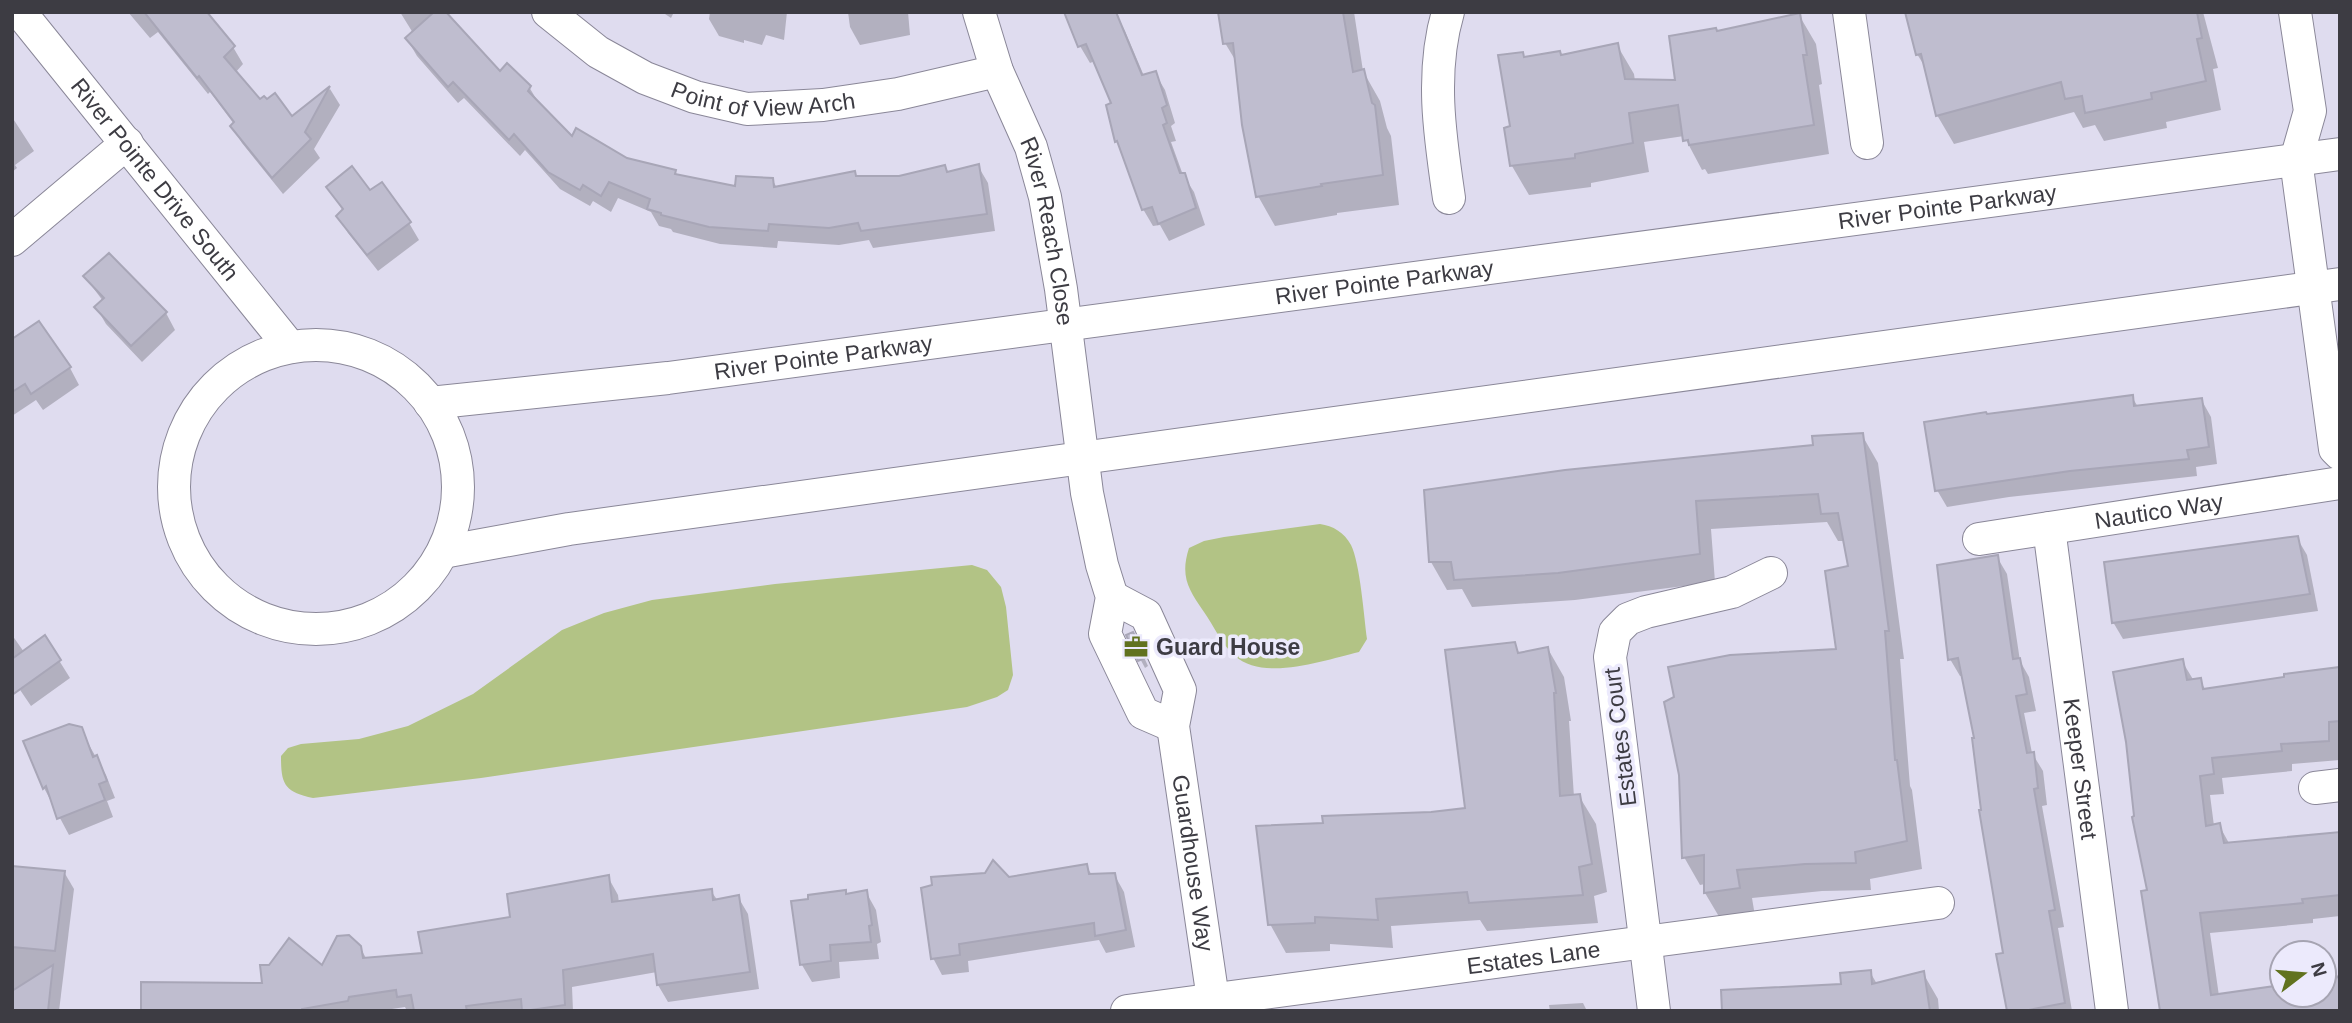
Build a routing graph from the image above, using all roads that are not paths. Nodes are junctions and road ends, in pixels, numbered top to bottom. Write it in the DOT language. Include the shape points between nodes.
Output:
graph roads {
  1 [pos="20,12"];
  2 [pos="548,12"];
  3 [pos="979,12"];
  4 [pos="1448,12"];
  5 [pos="1849,12"];
  6 [pos="2295,12"];
  7 [pos="997,71"];
  8 [pos="2310,111"];
  9 [pos="127,143"];
  10 [pos="1867,143"];
  11 [pos="2340,153"];
  12 [pos="2296,160"];
  13 [pos="1449,198"];
  14 [pos="12,240"];
  15 [pos="2327,285"];
  16 [pos="1065,323"];
  17 [pos="290,347"];
  18 [pos="430,403"];
  19 [pos="2340,454"];
  20 [pos="1082,458"];
  21 [pos="2340,483"];
  22 [pos="2049,528"];
  23 [pos="1979,539"];
  24 [pos="443,552"];
  25 [pos="1771,573"];
  26 [pos="1112,597"];
  27 [pos="1173,726"];
  28 [pos="1938,903"];
  29 [pos="1645,944"];
  30 [pos="1318,998"];
  31 [pos="1213,999"];
  32 [pos="1127,1011"];
  33 [pos="1654,1011"];
  34 [pos="2112,1011"];
  1 -- 9 [label="street, River Pointe Drive South"];
  2 -- 7 [label="street, Point of View Arch" via="598,52 645,78 695,97 747,109 823,105 898,94"];
  3 -- 7 [label="street, River Reach Close"];
  4 -- 13 [label="street" via="1438,97"];
  5 -- 10 [label="street"];
  6 -- 8 [label="street"];
  7 -- 16 [label="street, River Reach Close" via="1031,146 1045,197"];
  8 -- 11 [label="street"];
  8 -- 12 [label="street"];
  9 -- 14 [label="street"];
  9 -- 17 [label="street, River Pointe Drive South"];
  11 -- 12 [label="street, River Pointe Parkway"];
  12 -- 15 [label="street"];
  12 -- 16 [label="street, River Pointe Parkway"];
  15 -- 19 [label="street" via="2335,449"];
  15 -- 20 [label="street"];
  16 -- 18 [label="street, River Pointe Parkway" via="668,378"];
  16 -- 20 [label="street, River Reach Close"];
  17 -- 18 [label="street" via="343,347 368,355 402,375"];
  17 -- 24 [label="street" via="257,357 229,374 204,398 176,460 173,494 179,528 193,559 213,586 239,608 270,623 303,630 337,629 370,620 399,603 424,580"];
  18 -- 24 [label="street" via="446,430 458,491 454,522"];
  20 -- 24 [label="street" via="569,529"];
  20 -- 26 [label="street" via="1099,554"];
  21 -- 22 [label="street, Nautico Way"];
  22 -- 23 [label="street, Nautico Way"];
  22 -- 34 [label="street, Keeper Street"];
  25 -- 29 [label="street, Estates Court" via="1732,592 1646,612 1615,632 1610,657"];
  26 -- 27 [label="street, Guardhouse Way" via="1146,615 1180,690"];
  26 -- 27 [label="street" via="1105,634 1143,713"];
  27 -- 31 [label="street, Guardhouse Way"];
  28 -- 29 [label="street, Estates Lane"];
  29 -- 30 [label="street, Estates Lane"];
  29 -- 33 [label="street, Estates Court"];
  30 -- 31 [label="street, Estates Lane"];
  31 -- 32 [label="street, Estates Lane"];
}
